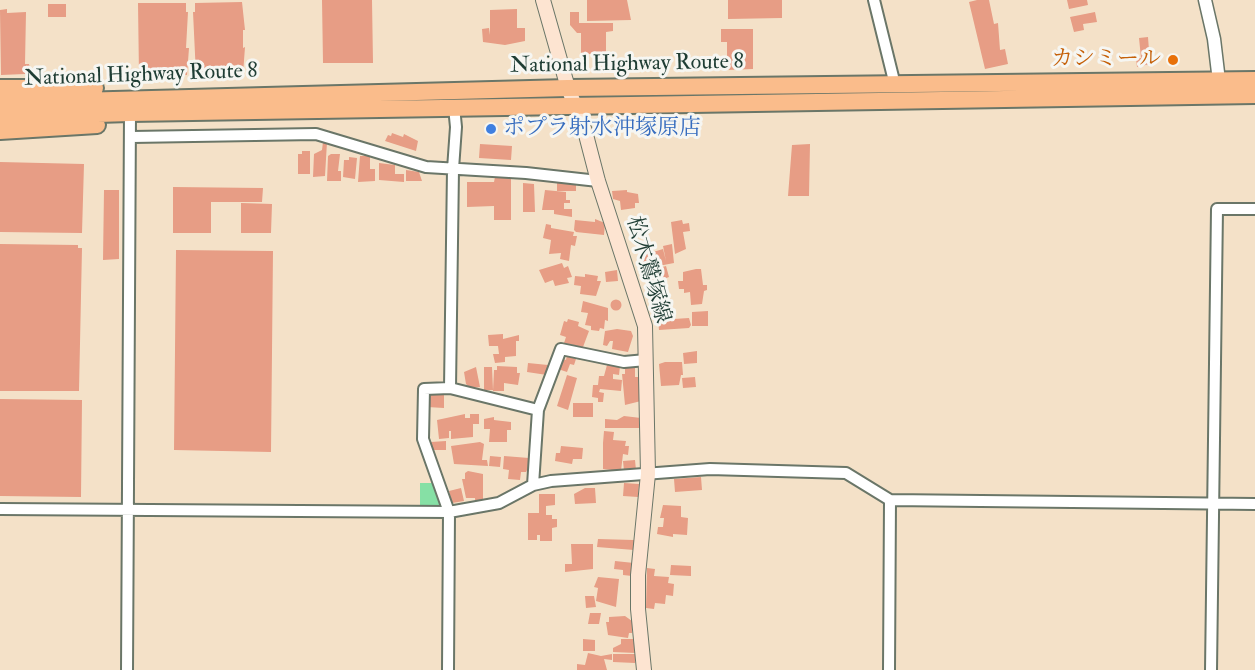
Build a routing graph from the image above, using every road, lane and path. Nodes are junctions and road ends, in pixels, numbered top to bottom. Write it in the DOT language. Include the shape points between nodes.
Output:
graph roads {
  1 [pos="543,0"];
  2 [pos="874,0"];
  3 [pos="1205,0"];
  4 [pos="1255,80"];
  5 [pos="1219,81"];
  6 [pos="895,85"];
  7 [pos="0,88"];
  8 [pos="568,88"];
  9 [pos="311,93"];
  10 [pos="1255,95"];
  11 [pos="0,103"];
  12 [pos="575,105"];
  13 [pos="97,106"];
  14 [pos="454,107"];
  15 [pos="0,117"];
  16 [pos="131,124"];
  17 [pos="0,131"];
  18 [pos="453,169"];
  19 [pos="598,181"];
  20 [pos="1255,209"];
  21 [pos="646,360"];
  22 [pos="450,388"];
  23 [pos="538,410"];
  24 [pos="648,474"];
  25 [pos="533,485"];
  26 [pos="890,500"];
  27 [pos="1213,503"];
  28 [pos="1255,504"];
  29 [pos="0,509"];
  30 [pos="129,510"];
  31 [pos="449,512"];
  32 [pos="127,670"];
  33 [pos="448,670"];
  34 [pos="644,670"];
  35 [pos="889,670"];
  36 [pos="1211,670"];
  1 -- 8 [label="main road, 松木鷲塚線"];
  2 -- 6 [label="street"];
  3 -- 5 [label="street"];
  4 -- 5 [label="highway, National Highway Route 8"];
  5 -- 6 [label="highway, National Highway Route 8"];
  6 -- 8 [label="highway, National Highway Route 8"];
  7 -- 9 [label="highway" via="249,89"];
  8 -- 9 [label="highway, National Highway Route 8"];
  8 -- 12 [label="main road, 松木鷲塚線"];
  9 -- 13 [label="highway, National Highway Route 8"];
  10 -- 12 [label="highway, National Highway Route 8"];
  11 -- 13 [label="highway, National Highway Route 8"];
  12 -- 14 [label="highway, National Highway Route 8"];
  12 -- 19 [label="main road, 松木鷲塚線"];
  13 -- 15 [label="highway, National Highway Route 8"];
  13 -- 16 [label="highway, National Highway Route 8"];
  14 -- 16 [label="highway, National Highway Route 8" via="235,112"];
  14 -- 18 [label="street"];
  16 -- 17 [label="highway"];
  16 -- 18 [label="street" via="316,134 426,167"];
  16 -- 30 [label="street"];
  18 -- 19 [label="street"];
  18 -- 22 [label="street"];
  19 -- 21 [label="main road, 松木鷲塚線" via="645,326"];
  20 -- 27 [label="street" via="1217,209"];
  21 -- 23 [label="street" via="624,362 561,349"];
  21 -- 24 [label="main road, 松木鷲塚線"];
  22 -- 23 [label="street"];
  22 -- 31 [label="street" via="424,389 423,439"];
  23 -- 25 [label="street"];
  24 -- 25 [label="street"];
  24 -- 26 [label="street" via="710,469 846,473"];
  24 -- 34 [label="main road, 松木鷲塚線" via="638,575"];
  25 -- 31 [label="street" via="499,503"];
  26 -- 27 [label="street"];
  26 -- 35 [label="street"];
  27 -- 28 [label="street"];
  27 -- 36 [label="street"];
  29 -- 30 [label="street"];
  30 -- 31 [label="street"];
  30 -- 32 [label="street"];
  31 -- 33 [label="street"];
}
